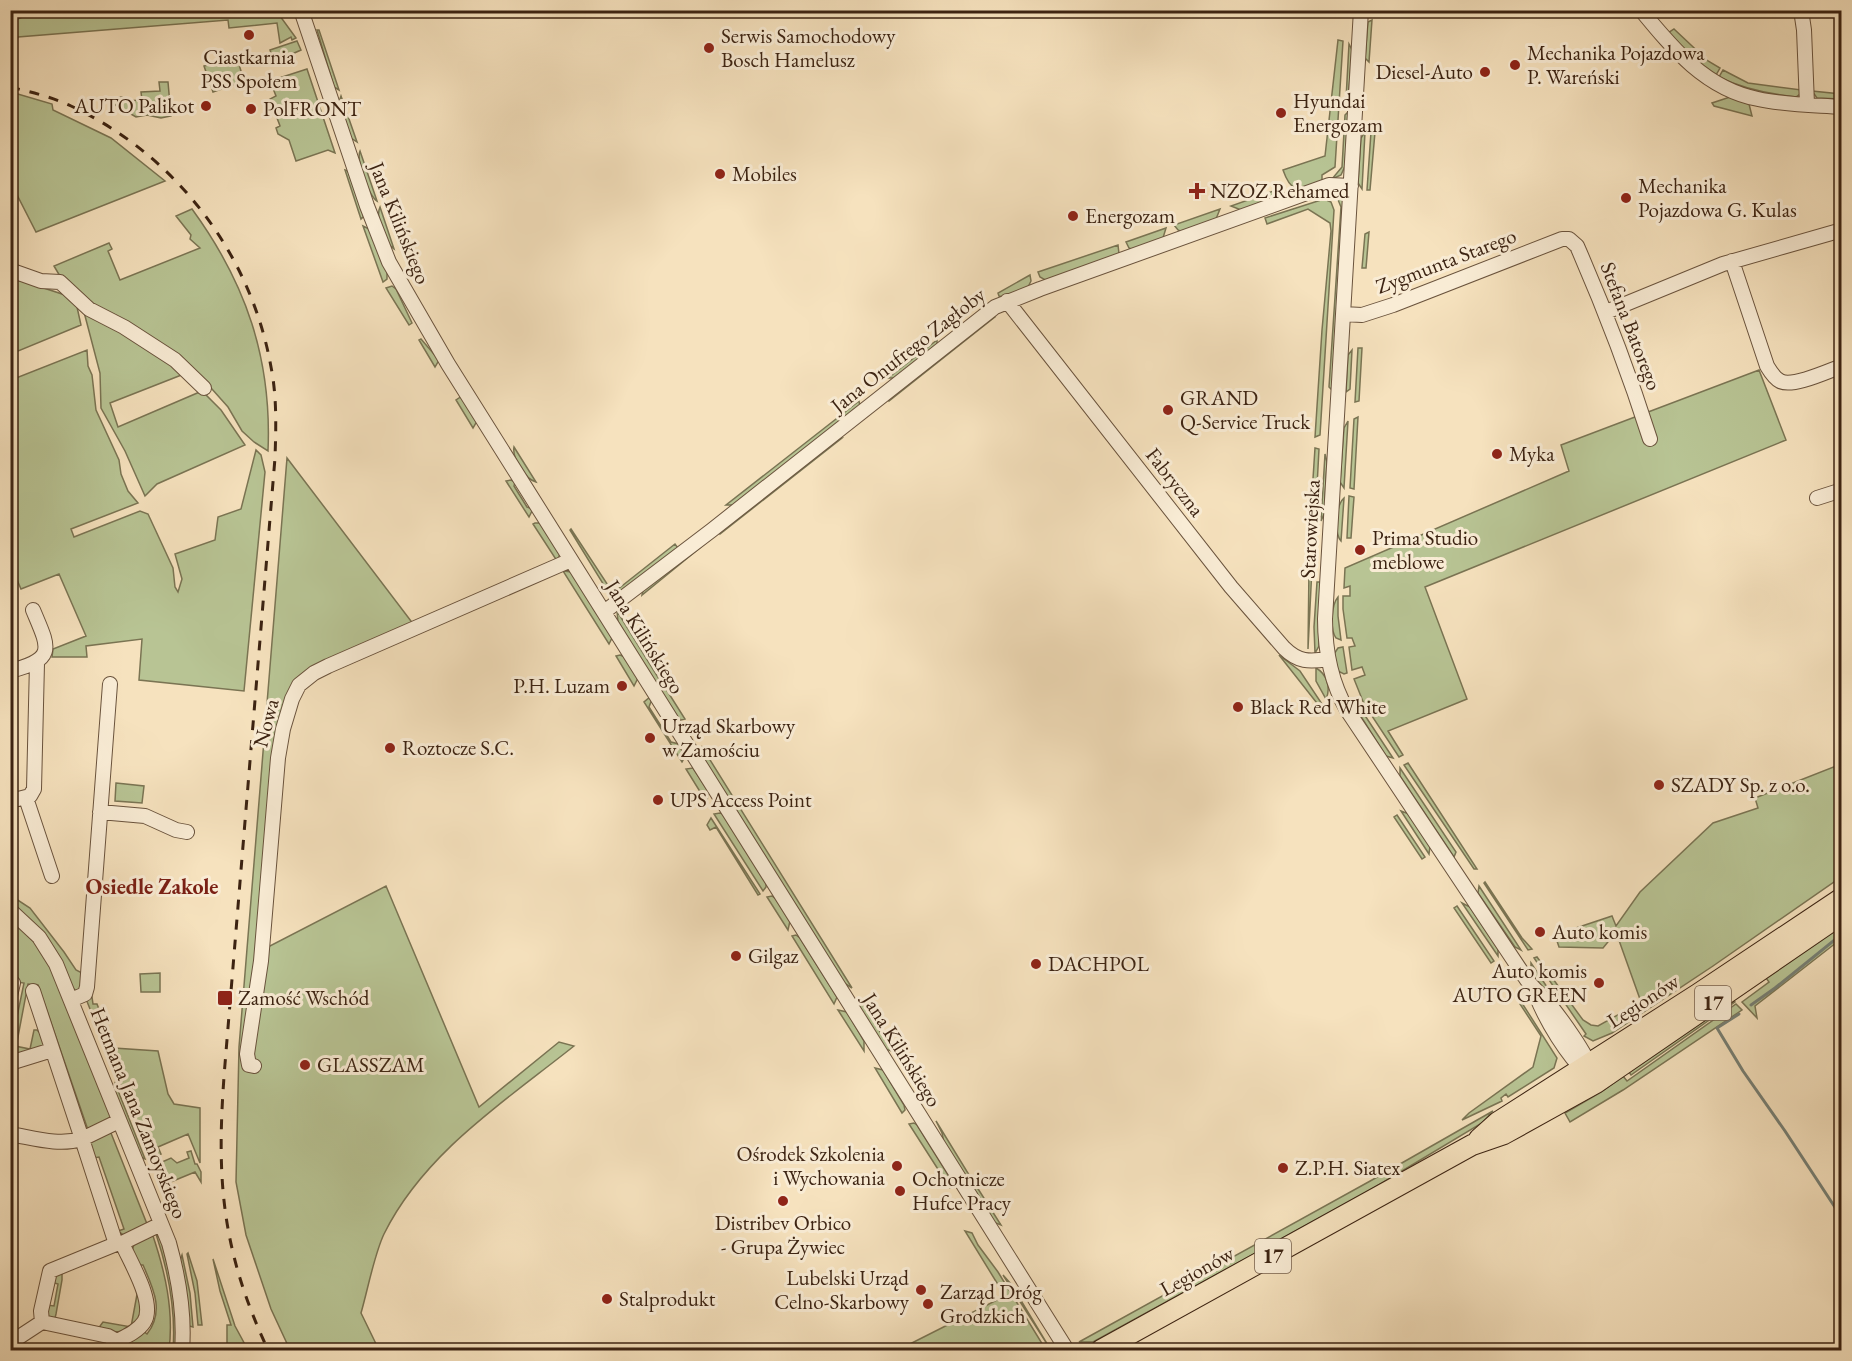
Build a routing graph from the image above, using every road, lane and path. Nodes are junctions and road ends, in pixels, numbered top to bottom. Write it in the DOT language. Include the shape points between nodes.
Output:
graph roads {
  1 [pos="15,10"];
  2 [pos="301,10"];
  3 [pos="1361,10"];
  4 [pos="1641,10"];
  5 [pos="1801,10"];
  6 [pos="10,13"];
  7 [pos="1807,104"];
  8 [pos="1842,107"];
  9 [pos="1351,186"];
  10 [pos="1842,230"];
  11 [pos="1562,239"];
  12 [pos="1732,261"];
  13 [pos="10,270"];
  14 [pos="1007,301"];
  15 [pos="1606,312"];
  16 [pos="1343,314"];
  17 [pos="1842,366"];
  18 [pos="204,388"];
  19 [pos="1650,439"];
  20 [pos="1842,489"];
  21 [pos="1817,498"];
  22 [pos="571,560"];
  23 [pos="33,610"];
  24 [pos="604,612"];
  25 [pos="1328,658"];
  26 [pos="37,663"];
  27 [pos="10,671"];
  28 [pos="110,684"];
  29 [pos="26,798"];
  30 [pos="10,801"];
  31 [pos="100,812"];
  32 [pos="187,832"];
  33 [pos="52,876"];
  34 [pos="1842,898"];
  35 [pos="10,910"];
  36 [pos="1842,914"];
  37 [pos="33,992"];
  38 [pos="71,1000"];
  39 [pos="52,1050"];
  40 [pos="10,1063"];
  41 [pos="254,1066"];
  42 [pos="1589,1072"];
  43 [pos="119,1121"];
  44 [pos="10,1134"];
  45 [pos="82,1139"];
  46 [pos="161,1224"];
  47 [pos="119,1244"];
  48 [pos="42,1322"];
  49 [pos="10,1343"];
  50 [pos="119,1346"];
  51 [pos="182,1350"];
  52 [pos="1067,1350"];
  53 [pos="1101,1350"];
  1 -- 6 [label="street"];
  2 -- 22 [label="street, Jana Kilińskiego" via="393,271"];
  3 -- 9 [label="street, Starowiejska"];
  4 -- 7 [label="street" via="1676,52 1711,80 1749,97"];
  5 -- 7 [label="street"];
  7 -- 8 [label="street"];
  9 -- 14 [label="street, Jana Onufrego Zagłoby" via="1329,185"];
  9 -- 16 [label="street, Starowiejska"];
  10 -- 12 [label="street"];
  11 -- 15 [label="street, Stefana Batorego" via="1578,246"];
  11 -- 16 [label="street, Zygmunta Starego" via="1393,306 1362,315"];
  12 -- 15 [label="street"];
  12 -- 17 [label="street" via="1767,366 1780,381 1801,380"];
  13 -- 18 [label="street" via="41,281 60,282 89,309 175,360"];
  14 -- 24 [label="street, Jana Onufrego Zagłoby" via="984,314"];
  14 -- 25 [label="street, Fabryczna" via="1231,587 1284,648 1304,661"];
  15 -- 19 [label="street, Stefana Batorego"];
  16 -- 25 [label="street, Starowiejska" via="1325,620"];
  20 -- 21 [label="street"];
  22 -- 24 [label="street, Jana Kilińskiego"];
  22 -- 41 [label="street, Nowa" via="328,666 299,685 286,719 278,758 261,961 247,1054 249,1065"];
  23 -- 26 [label="street" via="46,643"];
  24 -- 52 [label="street, Jana Kilińskiego"];
  25 -- 42 [label="street, Starowiejska" via="1347,710 1535,990 1542,1010"];
  26 -- 27 [label="street"];
  26 -- 29 [label="street" via="35,783 33,793"];
  28 -- 31 [label="street"];
  29 -- 30 [label="street"];
  29 -- 33 [label="street"];
  31 -- 32 [label="street" via="145,816"];
  31 -- 38 [label="street" via="87,987 85,994"];
  34 -- 42 [label="highway, Legionów / 17"];
  35 -- 38 [label="street, Hetmana Jana Zamoyskiego" via="39,937"];
  36 -- 42 [label="highway, Legionów / 17"];
  37 -- 39 [label="street"];
  38 -- 43 [label="street, Hetmana Jana Zamoyskiego"];
  39 -- 40 [label="street"];
  39 -- 45 [label="street"];
  42 -- 53 [label="highway, Legionów / 17" via="1504,1134 1472,1145"];
  43 -- 45 [label="street"];
  43 -- 46 [label="street, Hetmana Jana Zamoyskiego"];
  44 -- 45 [label="street" via="58,1142"];
  45 -- 47 [label="street"];
  46 -- 47 [label="street"];
  46 -- 51 [label="street, Hetmana Jana Zamoyskiego" via="179,1282"];
  47 -- 48 [label="street" via="50,1271"];
  47 -- 50 [label="street" via="147,1308 145,1320"];
  48 -- 49 [label="street"];
  48 -- 50 [label="street" via="108,1336"];
}
